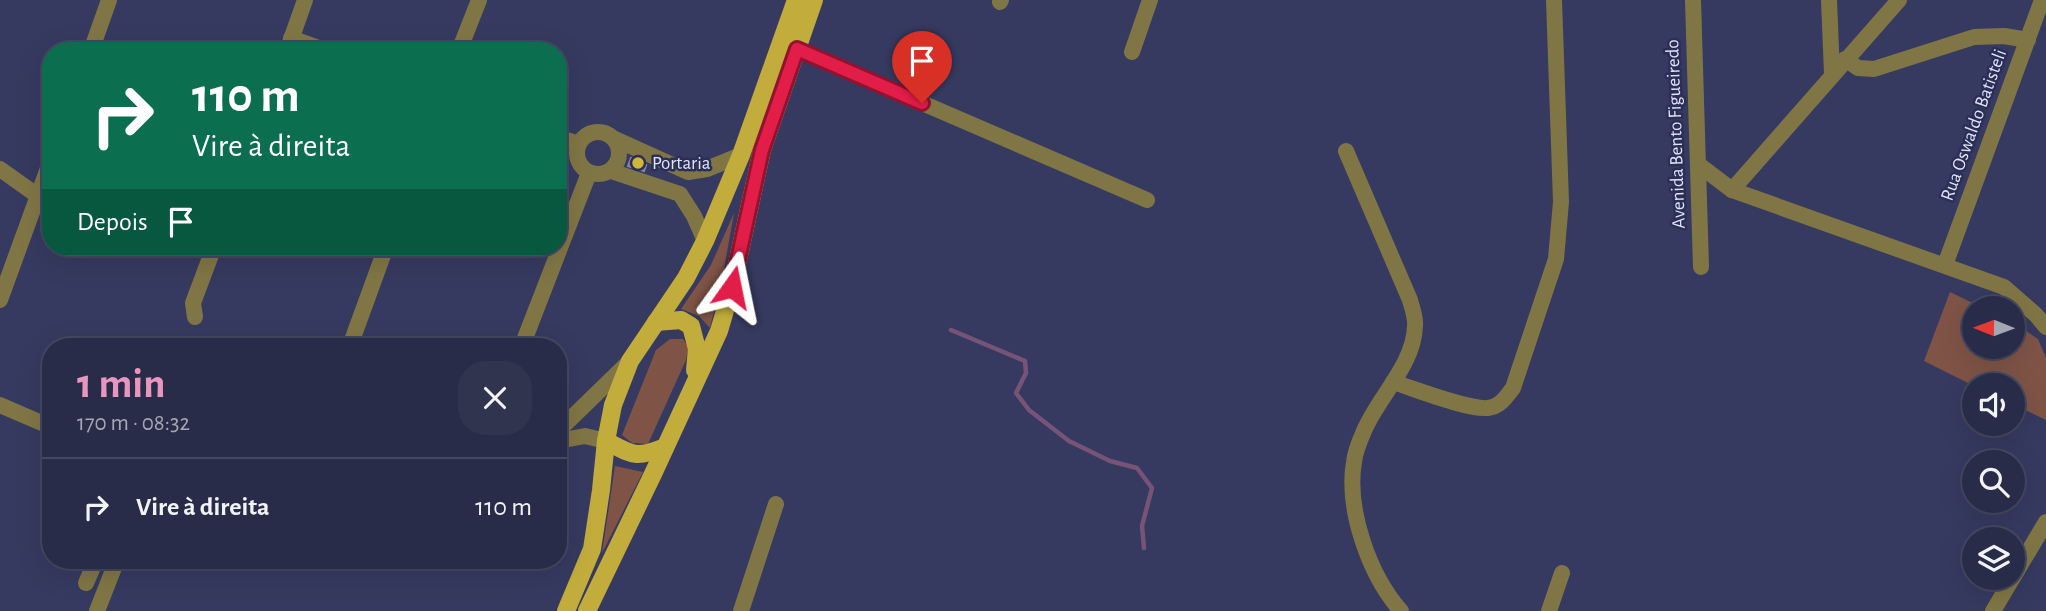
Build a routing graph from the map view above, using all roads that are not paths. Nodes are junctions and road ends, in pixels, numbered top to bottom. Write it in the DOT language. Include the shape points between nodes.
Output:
graph roads {
  1 [pos="109,0"];
  2 [pos="305,0"];
  3 [pos="479,0"];
  4 [pos="796,0"];
  5 [pos="814,0"];
  6 [pos="1150,0"];
  7 [pos="1554,0"];
  8 [pos="1693,0"];
  9 [pos="1829,0"];
  10 [pos="1899,0"];
  11 [pos="2042,0"];
  12 [pos="2028,40"];
  13 [pos="94,42"];
  14 [pos="290,42"];
  15 [pos="463,42"];
  16 [pos="797,49"];
  17 [pos="1132,52"];
  18 [pos="1845,59"];
  19 [pos="1832,74"];
  20 [pos="567,139"];
  21 [pos="615,139"];
  22 [pos="579,144"];
  23 [pos="1346,151"];
  24 [pos="741,155"];
  25 [pos="1699,165"];
  26 [pos="0,169"];
  27 [pos="611,171"];
  28 [pos="688,172"];
  29 [pos="589,173"];
  30 [pos="42,184"];
  31 [pos="1731,190"];
  32 [pos="680,194"];
  33 [pos="38,195"];
  34 [pos="1147,200"];
  35 [pos="567,230"];
  36 [pos="705,241"];
  37 [pos="211,256"];
  38 [pos="383,256"];
  39 [pos="557,256"];
  40 [pos="1945,265"];
  41 [pos="1701,267"];
  42 [pos="0,300"];
  43 [pos="195,317"];
  44 [pos="656,322"];
  45 [pos="2046,327"];
  46 [pos="353,338"];
  47 [pos="525,338"];
  48 [pos="630,361"];
  49 [pos="695,380"];
  50 [pos="1393,382"];
  51 [pos="0,405"];
  52 [pos="567,422"];
  53 [pos="42,423"];
  54 [pos="567,439"];
  55 [pos="606,441"];
  56 [pos="665,447"];
  57 [pos="776,504"];
  58 [pos="2046,522"];
  59 [pos="92,569"];
  60 [pos="113,569"];
  61 [pos="1562,573"];
  62 [pos="86,583"];
  63 [pos="97,611"];
  64 [pos="566,611"];
  65 [pos="587,611"];
  66 [pos="741,611"];
  67 [pos="1401,611"];
  68 [pos="1549,611"];
  69 [pos="1993,611"];
  1 -- 13 [label="street"];
  2 -- 14 [label="street"];
  3 -- 15 [label="street"];
  4 -- 24 [label="main road"];
  5 -- 16 [label="main road"];
  6 -- 17 [label="street"];
  7 -- 50 [label="street" via="1561,202 1556,259 1513,388 1503,402 1489,408"];
  8 -- 25 [label="street, Avenida Bento Figueiredo"];
  9 -- 19 [label="street"];
  10 -- 18 [label="street"];
  11 -- 12 [label="street, Rua Oswaldo Batisteli"];
  12 -- 18 [label="street" via="1974,37 1874,69 1858,68"];
  12 -- 40 [label="street, Rua Oswaldo Batisteli"];
  16 -- 34 [label="street"];
  16 -- 49 [label="main road" via="762,150 719,331"];
  18 -- 19 [label="street"];
  19 -- 31 [label="street"];
  20 -- 22 [label="street"];
  21 -- 22 [label="street" via="595,132"];
  21 -- 27 [label="street" via="619,159"];
  21 -- 28 [label="street"];
  22 -- 29 [label="street" via="578,160"];
  23 -- 50 [label="street" via="1410,300 1415,326 1410,349"];
  24 -- 28 [label="street"];
  24 -- 36 [label="main road"];
  25 -- 31 [label="street"];
  25 -- 41 [label="street, Avenida Bento Figueiredo"];
  26 -- 33 [label="street"];
  27 -- 29 [label="street"];
  27 -- 32 [label="street"];
  28 -- 32 [label="street"];
  29 -- 35 [label="street"];
  30 -- 33 [label="street"];
  31 -- 40 [label="street"];
  32 -- 36 [label="street"];
  33 -- 42 [label="street"];
  36 -- 44 [label="main road"];
  37 -- 43 [label="street" via="193,303"];
  38 -- 46 [label="street"];
  39 -- 47 [label="street"];
  40 -- 45 [label="street" via="2004,287"];
  44 -- 48 [label="main road"];
  44 -- 49 [label="main road" via="681,320 691,326 697,349"];
  48 -- 52 [label="street"];
  48 -- 55 [label="main road" via="613,405"];
  49 -- 56 [label="main road"];
  50 -- 67 [label="street" via="1365,429 1354,461 1354,495 1371,564"];
  51 -- 53 [label="street"];
  54 -- 55 [label="street" via="585,436"];
  55 -- 56 [label="main road" via="632,455"];
  55 -- 64 [label="main road" via="592,549"];
  56 -- 65 [label="main road"];
  57 -- 66 [label="street"];
  58 -- 69 [label="street"];
  59 -- 62 [label="street"];
  60 -- 63 [label="street"];
  61 -- 68 [label="street"];
}
